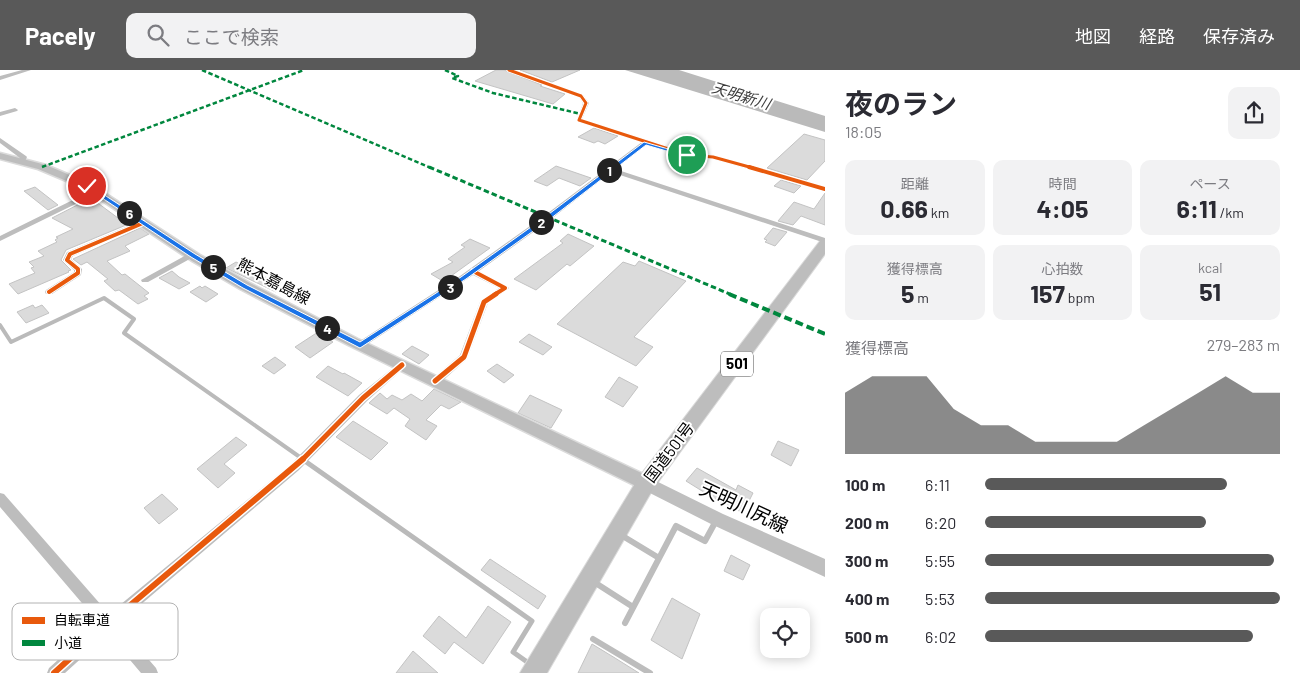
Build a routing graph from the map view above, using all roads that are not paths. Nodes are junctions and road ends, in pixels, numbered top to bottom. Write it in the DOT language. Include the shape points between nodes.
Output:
graph roads {
  1 [pos="28,70"];
  2 [pos="510,70"];
  3 [pos="0,78"];
  4 [pos="15,110"];
  5 [pos="0,114"];
  6 [pos="0,140"];
  7 [pos="645,143"];
  8 [pos="0,156"];
  9 [pos="22,162"];
  10 [pos="610,170"];
  11 [pos="825,189"];
  12 [pos="96,192"];
  13 [pos="143,222"];
  14 [pos="0,239"];
  15 [pos="825,243"];
  16 [pos="193,256"];
  17 [pos="473,271"];
  18 [pos="145,280"];
  19 [pos="48,292"];
  20 [pos="360,345"];
  21 [pos="402,365"];
  22 [pos="436,381"];
  23 [pos="646,482"];
  24 [pos="0,498"];
  25 [pos="717,519"];
  26 [pos="616,532"];
  27 [pos="659,558"];
  28 [pos="825,568"];
  29 [pos="588,578"];
  30 [pos="90,603"];
  31 [pos="133,603"];
  32 [pos="633,607"];
  33 [pos="625,623"];
  34 [pos="594,639"];
  35 [pos="68,660"];
  36 [pos="140,660"];
  37 [pos="536,668"];
  38 [pos="54,673"];
  39 [pos="151,673"];
  40 [pos="650,673"];
  1 -- 3 [label="street"];
  2 -- 7 [label="street" via="581,96 586,103 579,120"];
  4 -- 5 [label="street"];
  6 -- 9 [label="street" via="24,156"];
  7 -- 10 [label="street"];
  7 -- 11 [label="street" via="687,155 713,157"];
  8 -- 9 [label="main road, 熊本嘉島線"];
  9 -- 12 [label="main road, 熊本嘉島線" via="63,174"];
  10 -- 15 [label="street"];
  10 -- 17 [label="street"];
  12 -- 13 [label="main road, 熊本嘉島線"];
  12 -- 14 [label="street"];
  13 -- 16 [label="main road, 熊本嘉島線"];
  13 -- 19 [label="street" via="70,254 67,260 78,269 78,273"];
  15 -- 23 [label="highway, 国道501号 / 501"];
  16 -- 18 [label="street"];
  16 -- 20 [label="main road, 熊本嘉島線"];
  17 -- 20 [label="street"];
  17 -- 22 [label="street" via="505,288 484,302 464,357"];
  20 -- 21 [label="main road, 熊本嘉島線"];
  21 -- 22 [label="main road, 熊本嘉島線"];
  21 -- 31 [label="street" via="363,398 295,467"];
  22 -- 23 [label="main road, 熊本嘉島線"];
  23 -- 25 [label="main road, 天明川尻線"];
  23 -- 26 [label="highway, 国道501号 / 501"];
  24 -- 30 [label="street"];
  25 -- 27 [label="lane" via="705,541 676,526"];
  25 -- 28 [label="main road, 天明川尻線"];
  26 -- 27 [label="lane"];
  26 -- 29 [label="highway, 国道501号 / 501"];
  27 -- 32 [label="lane"];
  29 -- 32 [label="lane"];
  29 -- 37 [label="highway, 国道501号 / 501"];
  32 -- 33 [label="lane"];
  34 -- 40 [label="lane"];
  35 -- 38 [label="street"];
  36 -- 39 [label="street"];
}
